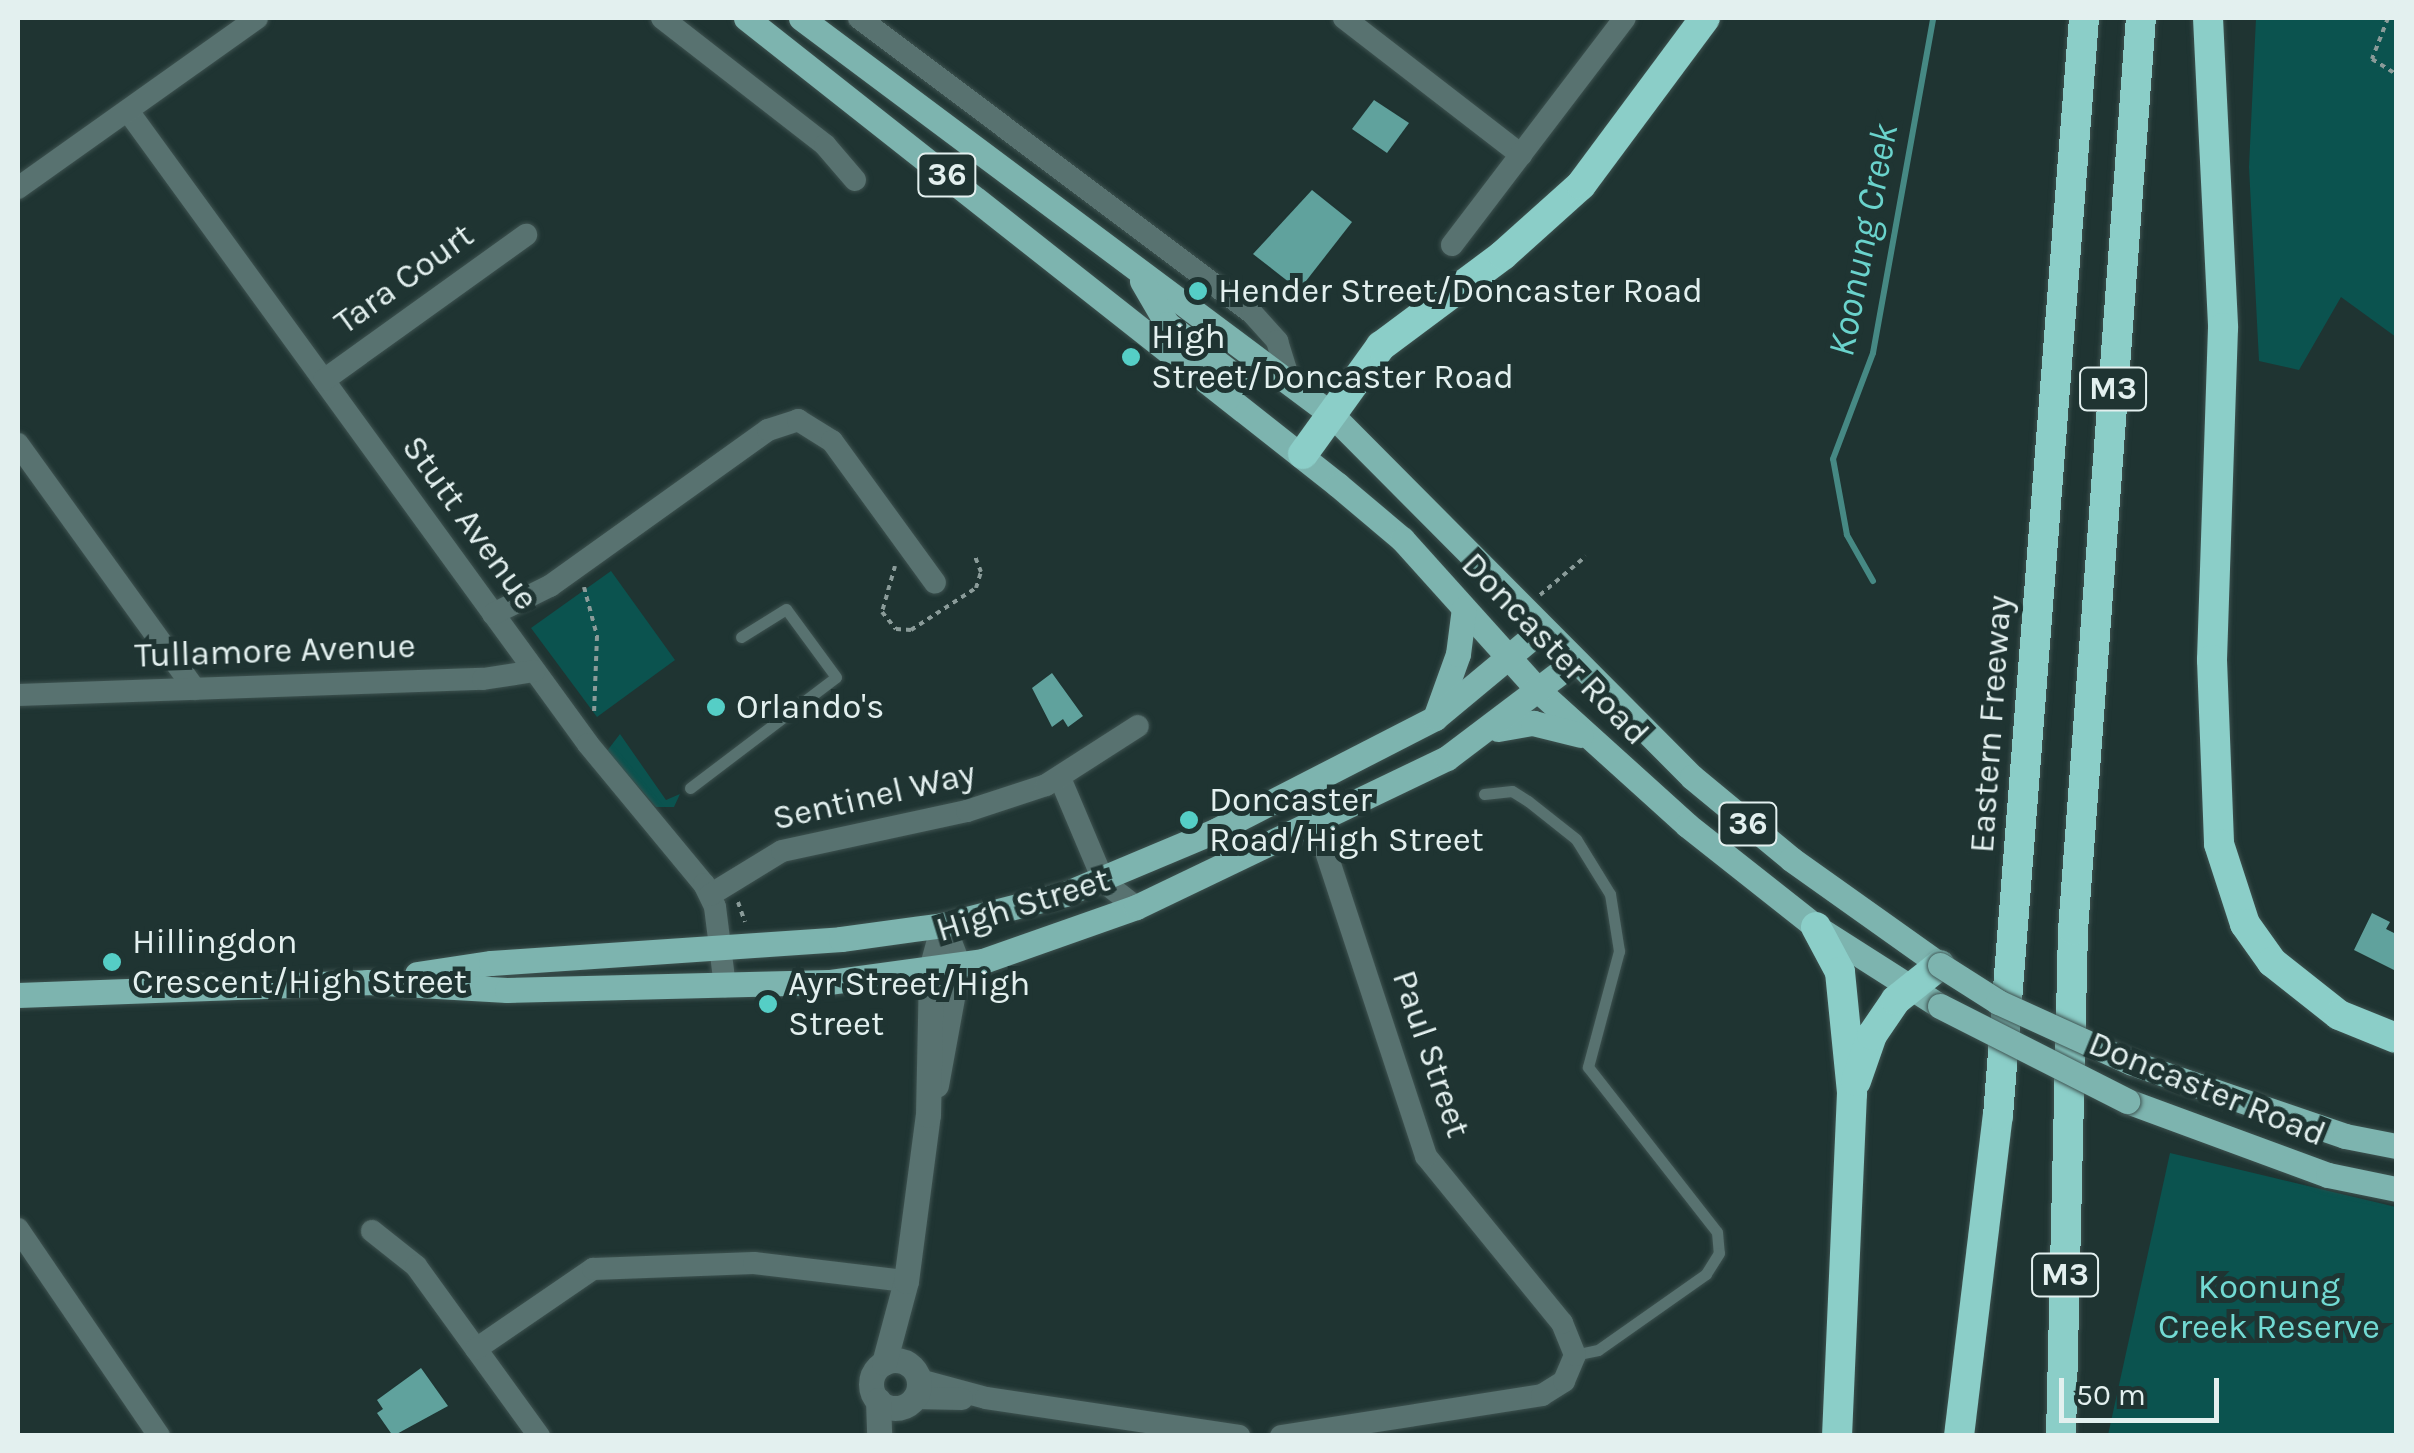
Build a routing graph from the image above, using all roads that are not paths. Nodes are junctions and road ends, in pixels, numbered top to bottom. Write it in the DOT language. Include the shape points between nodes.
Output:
graph roads {
  1 [pos="257,18"];
  2 [pos="662,18"];
  3 [pos="746,18"];
  4 [pos="801,18"];
  5 [pos="859,18"];
  6 [pos="1344,18"];
  7 [pos="1625,18"];
  8 [pos="1705,18"];
  9 [pos="2084,18"];
  10 [pos="2142,18"];
  11 [pos="2208,18"];
  12 [pos="128,110"];
  13 [pos="1520,154"];
  14 [pos="855,180"];
  15 [pos="18,188"];
  16 [pos="526,235"];
  17 [pos="1452,245"];
  18 [pos="1137,272"];
  19 [pos="324,380"];
  20 [pos="1291,386"];
  21 [pos="1228,398"];
  22 [pos="1331,414"];
  23 [pos="18,444"];
  24 [pos="1303,454"];
  25 [pos="936,583"];
  26 [pos="1464,608"];
  27 [pos="500,623"];
  28 [pos="1542,629"];
  29 [pos="741,637"];
  30 [pos="1508,659"];
  31 [pos="1574,662"];
  32 [pos="534,671"];
  33 [pos="195,690"];
  34 [pos="1540,692"];
  35 [pos="18,695"];
  36 [pos="1435,718"];
  37 [pos="1138,726"];
  38 [pos="1489,731"];
  39 [pos="1586,736"];
  40 [pos="1060,778"];
  41 [pos="1304,786"];
  42 [pos="690,788"];
  43 [pos="1484,794"];
  44 [pos="1318,822"];
  45 [pos="1104,882"];
  46 [pos="719,889"];
  47 [pos="1136,907"];
  48 [pos="943,925"];
  49 [pos="1816,927"];
  50 [pos="720,938"];
  51 [pos="958,965"];
  52 [pos="1940,966"];
  53 [pos="931,969"];
  54 [pos="368,982"];
  55 [pos="725,986"];
  56 [pos="1911,988"];
  57 [pos="18,995"];
  58 [pos="2396,1038"];
  59 [pos="1852,1093"];
  60 [pos="928,1115"];
  61 [pos="2396,1146"];
  62 [pos="2396,1188"];
  63 [pos="18,1230"];
  64 [pos="372,1231"];
  65 [pos="906,1281"];
  66 [pos="476,1349"];
  67 [pos="1574,1360"];
  68 [pos="901,1385"];
  69 [pos="159,1436"];
  70 [pos="539,1436"];
  71 [pos="879,1436"];
  72 [pos="892,1436"];
  73 [pos="1240,1436"];
  74 [pos="1281,1436"];
  75 [pos="1838,1436"];
  76 [pos="1960,1436"];
  77 [pos="2061,1436"];
  1 -- 12 [label="street"];
  2 -- 14 [label="street" via="825,146"];
  3 -- 21 [label="main road, Doncaster Road / 36"];
  4 -- 18 [label="main road, Doncaster Road / 36"];
  5 -- 20 [label="street" via="1252,313 1277,340"];
  6 -- 13 [label="street"];
  7 -- 13 [label="street"];
  8 -- 22 [label="highway" via="1581,185 1502,255 1400,328"];
  9 -- 76 [label="highway, Eastern Freeway / M3" via="1998,1116"];
  10 -- 77 [label="highway, M3" via="2073,930"];
  11 -- 58 [label="highway" via="2223,328 2212,660 2218,826 2233,895 2272,962 2339,1015"];
  12 -- 15 [label="street"];
  12 -- 19 [label="street, Stutt Avenue"];
  13 -- 17 [label="street"];
  16 -- 19 [label="street, Tara Court"];
  18 -- 20 [label="main road, Doncaster Road / 36"];
  18 -- 21 [label="main road" via="1167,324 1236,377"];
  19 -- 27 [label="street, Stutt Avenue"];
  20 -- 22 [label="main road, Doncaster Road / 36"];
  21 -- 24 [label="main road, Doncaster Road / 36"];
  22 -- 24 [label="highway"];
  22 -- 28 [label="main road, Doncaster Road / 36"];
  23 -- 33 [label="street"];
  24 -- 26 [label="main road, Doncaster Road / 36" via="1402,539"];
  25 -- 27 [label="street" via="832,441 798,420 768,430"];
  26 -- 30 [label="main road, Doncaster Road / 36"];
  26 -- 36 [label="main road" via="1458,654"];
  27 -- 32 [label="street, Stutt Avenue"];
  28 -- 30 [label="main road, High Street"];
  28 -- 31 [label="main road, Doncaster Road / 36"];
  29 -- 42 [label="lane" via="786,608 836,677"];
  30 -- 34 [label="main road, Doncaster Road / 36"];
  30 -- 36 [label="main road, High Street"];
  31 -- 34 [label="main road, High Street"];
  31 -- 52 [label="main road, Doncaster Road / 36" via="1748,824"];
  32 -- 33 [label="street, Tullamore Avenue" via="483,679"];
  32 -- 46 [label="street, Stutt Avenue"];
  33 -- 35 [label="street, Tullamore Avenue"];
  34 -- 38 [label="main road, High Street"];
  34 -- 39 [label="main road, Doncaster Road / 36"];
  36 -- 41 [label="main road, High Street"];
  37 -- 40 [label="street, Sentinel Way"];
  38 -- 39 [label="main road" via="1533,723"];
  38 -- 44 [label="main road, High Street"];
  39 -- 49 [label="main road, Doncaster Road / 36"];
  40 -- 45 [label="street"];
  40 -- 46 [label="street, Sentinel Way" via="967,812 782,851"];
  41 -- 44 [label="street, Paul Street"];
  41 -- 45 [label="main road, High Street"];
  43 -- 67 [label="lane" via="1512,791 1576,839 1610,894 1618,952 1588,1066 1717,1232 1719,1254 1706,1274"];
  44 -- 47 [label="main road, High Street"];
  44 -- 67 [label="street, Paul Street" via="1426,1156 1562,1322"];
  45 -- 47 [label="street"];
  45 -- 48 [label="main road, High Street"];
  46 -- 50 [label="street, Stutt Avenue"];
  47 -- 51 [label="main road, High Street" via="1030,947"];
  48 -- 50 [label="main road, High Street"];
  48 -- 51 [label="street"];
  48 -- 53 [label="street"];
  49 -- 56 [label="main road, Doncaster Road / 36"];
  49 -- 59 [label="highway" via="1840,972"];
  50 -- 54 [label="main road, High Street"];
  50 -- 55 [label="street, Stutt Avenue"];
  51 -- 53 [label="main road, High Street"];
  51 -- 60 [label="street" via="949,1042"];
  52 -- 56 [label="highway"];
  52 -- 61 [label="main road, Doncaster Road / 36, bridge" via="1998,1002 2132,1063 2344,1136"];
  53 -- 55 [label="main road, High Street"];
  53 -- 60 [label="street"];
  54 -- 55 [label="main road, High Street" via="507,990"];
  54 -- 57 [label="main road, High Street"];
  56 -- 59 [label="highway" via="1872,1035"];
  56 -- 62 [label="main road, Doncaster Road / 36, bridge" via="2127,1100 2328,1174"];
  59 -- 75 [label="highway"];
  60 -- 65 [label="street"];
  63 -- 69 [label="street"];
  64 -- 66 [label="street" via="416,1266"];
  65 -- 66 [label="street" via="754,1262 594,1269"];
  65 -- 68 [label="street"];
  66 -- 70 [label="street"];
  67 -- 74 [label="street" via="1564,1381 1542,1395"];
  68 -- 71 [label="street"];
  68 -- 72 [label="street"];
  68 -- 73 [label="street"];
}
